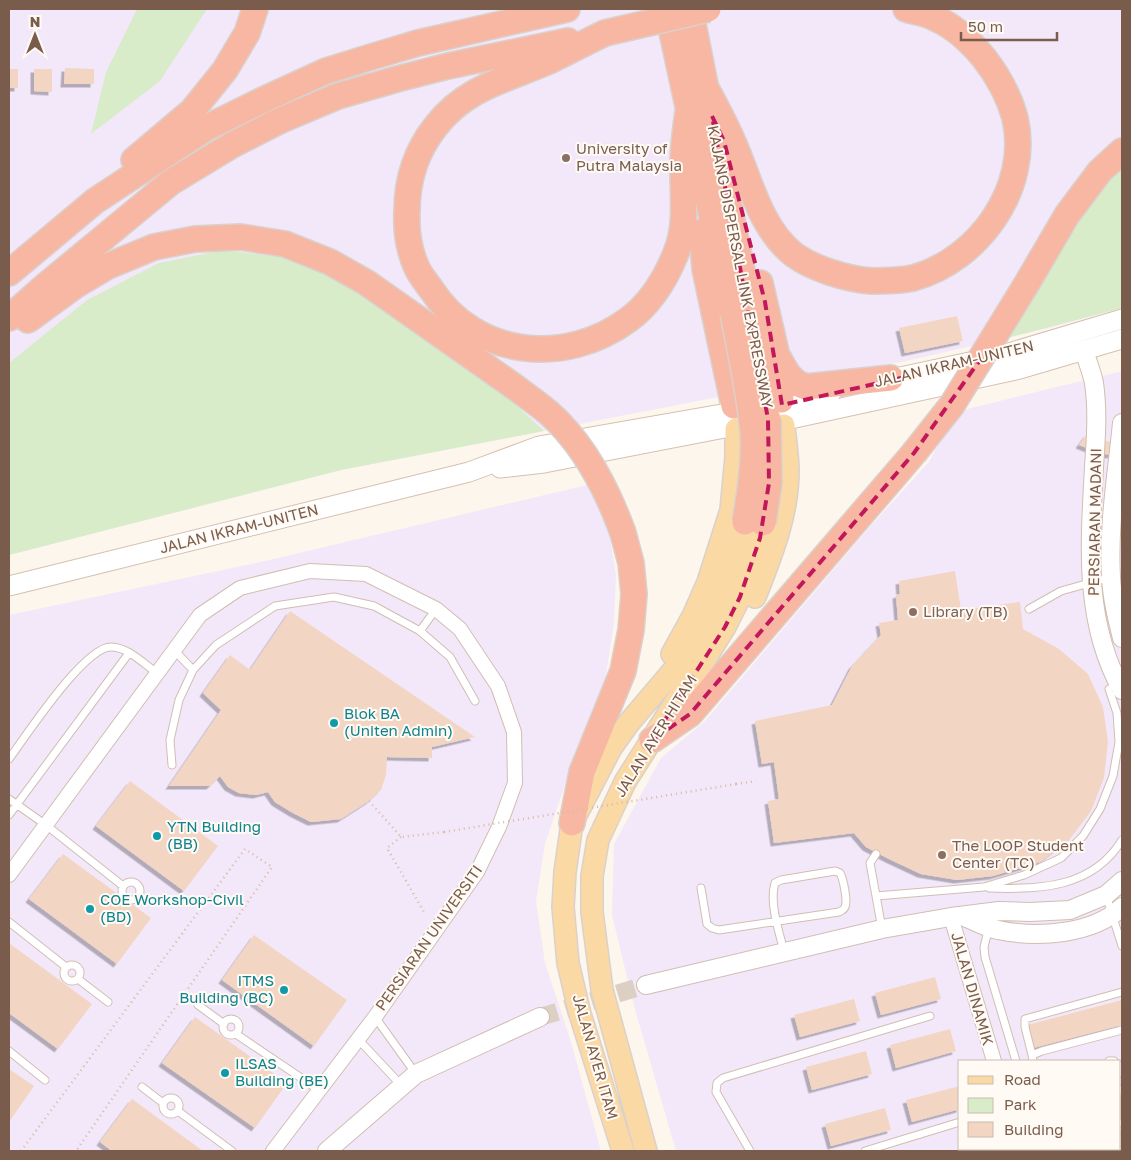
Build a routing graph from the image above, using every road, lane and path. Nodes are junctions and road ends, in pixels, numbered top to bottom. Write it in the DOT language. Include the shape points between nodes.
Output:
graph roads {
  1 [pos="255,9"];
  2 [pos="567,9"];
  3 [pos="668,9"];
  4 [pos="690,9"];
  5 [pos="708,9"];
  6 [pos="906,9"];
  7 [pos="605,33"];
  8 [pos="697,96"];
  9 [pos="712,116"];
  10 [pos="695,140"];
  11 [pos="1122,151"];
  12 [pos="95,202"];
  13 [pos="9,273"];
  14 [pos="742,315"];
  15 [pos="9,318"];
  16 [pos="1122,319"];
  17 [pos="9,333"];
  18 [pos="1122,344"];
  19 [pos="1084,350"];
  20 [pos="776,352"];
  21 [pos="891,378"];
  22 [pos="784,412"];
  23 [pos="1097,416"];
  24 [pos="734,418"];
  25 [pos="1122,419"];
  26 [pos="1122,423"];
  27 [pos="1094,468"];
  28 [pos="1118,471"];
  29 [pos="754,523"];
  30 [pos="1111,577"];
  31 [pos="1091,582"];
  32 [pos="9,586"];
  33 [pos="1029,609"];
  34 [pos="436,610"];
  35 [pos="420,631"];
  36 [pos="1122,638"];
  37 [pos="174,650"];
  38 [pos="129,653"];
  39 [pos="193,670"];
  40 [pos="158,673"];
  41 [pos="1121,686"];
  42 [pos="475,701"];
  43 [pos="643,705"];
  44 [pos="1117,713"];
  45 [pos="665,720"];
  46 [pos="1122,725"];
  47 [pos="652,740"];
  48 [pos="9,759"];
  49 [pos="172,765"];
  50 [pos="756,781"];
  51 [pos="9,799"];
  52 [pos="368,801"];
  53 [pos="16,804"];
  54 [pos="9,815"];
  55 [pos="572,823"];
  56 [pos="46,825"];
  57 [pos="401,837"];
  58 [pos="1122,840"];
  59 [pos="876,854"];
  60 [pos="9,875"];
  61 [pos="1122,881"];
  62 [pos="123,886"];
  63 [pos="984,887"];
  64 [pos="701,888"];
  65 [pos="1106,895"];
  66 [pos="876,896"];
  67 [pos="424,912"];
  68 [pos="1117,912"];
  69 [pos="956,916"];
  70 [pos="777,921"];
  71 [pos="9,922"];
  72 [pos="989,927"];
  73 [pos="882,930"];
  74 [pos="1122,946"];
  75 [pos="784,952"];
  76 [pos="568,963"];
  77 [pos="646,985"];
  78 [pos="602,990"];
  79 [pos="1122,992"];
  80 [pos="108,1002"];
  81 [pos="198,1005"];
  82 [pos="930,1016"];
  83 [pos="540,1017"];
  84 [pos="375,1018"];
  85 [pos="224,1024"];
  86 [pos="1122,1030"];
  87 [pos="236,1034"];
  88 [pos="358,1039"];
  89 [pos="9,1050"];
  90 [pos="1033,1058"];
  91 [pos="994,1060"];
  92 [pos="1016,1060"];
  93 [pos="416,1074"];
  94 [pos="45,1080"];
  95 [pos="402,1085"];
  96 [pos="142,1086"];
  97 [pos="319,1090"];
  98 [pos="163,1103"];
  99 [pos="178,1111"];
  100 [pos="958,1123"];
  101 [pos="21,1151"];
  102 [pos="76,1151"];
  103 [pos="232,1151"];
  104 [pos="273,1151"];
  105 [pos="327,1151"];
  106 [pos="623,1151"];
  107 [pos="646,1151"];
  108 [pos="750,1151"];
  109 [pos="865,1151"];
  1 -- 12 [label="highway" via="225,70 192,111 139,154"];
  2 -- 12 [label="highway" via="418,43 326,71 206,128"];
  3 -- 8 [label="highway, KAJANG DISPERSAL LINK EXPRESSWAY"];
  4 -- 8 [label="highway, KAJANG DISPERSAL LINK EXPRESSWAY"];
  5 -- 7 [label="highway, bridge"];
  6 -- 8 [label="highway" via="934,17 976,47 1005,90 1015,119 1018,144 1015,171 996,216 961,255 934,270 912,278 888,281 854,280 823,270 794,254 771,230 733,141"];
  7 -- 8 [label="highway" via="456,103 435,126 420,150 410,178 406,229 417,268 436,297 456,318 484,337 513,347 546,350 575,346 603,335 629,319 664,280 677,252 684,221 683,170"];
  7 -- 15 [label="highway" via="397,79 338,96 281,120 171,182"];
  8 -- 9 [label="highway, KAJANG DISPERSAL LINK EXPRESSWAY"];
  8 -- 10 [label="highway, KAJANG DISPERSAL LINK EXPRESSWAY"];
  9 -- 14 [label="highway, KAJANG DISPERSAL LINK EXPRESSWAY"];
  9 -- 20 [label="highway" via="724,141"];
  10 -- 14 [label="highway, KAJANG DISPERSAL LINK EXPRESSWAY"];
  10 -- 24 [label="highway" via="694,166 705,270"];
  11 -- 47 [label="highway, bridge" via="1100,171 1067,215 952,405 914,453 690,714"];
  12 -- 13 [label="highway"];
  14 -- 29 [label="highway, KAJANG DISPERSAL LINK EXPRESSWAY, bridge" via="768,419 769,483"];
  16 -- 21 [label="main road, JALAN IKRAM-UNITEN" via="1002,355"];
  17 -- 55 [label="highway, bridge" via="108,266 154,247 195,239 241,237 285,244 330,262 367,283 550,414 576,443 611,499 631,562 633,586 631,630 623,671 582,772"];
  18 -- 19 [label="main road, JALAN IKRAM-UNITEN"];
  19 -- 22 [label="main road, JALAN IKRAM-UNITEN" via="1020,369"];
  19 -- 23 [label="street, PERSIARAN MADANI" via="1094,381"];
  20 -- 21 [label="highway" via="789,378 806,387"];
  20 -- 22 [label="highway"];
  21 -- 22 [label="main road, JALAN IKRAM-UNITEN"];
  22 -- 24 [label="main road" via="775,394 760,388 738,399"];
  22 -- 24 [label="main road" via="774,438 766,441 742,436"];
  22 -- 45 [label="main road" via="788,472 783,515 774,549 739,630 682,707"];
  23 -- 25 [label="street"];
  23 -- 27 [label="street, PERSIARAN MADANI"];
  24 -- 32 [label="main road, JALAN IKRAM-UNITEN" via="539,446 468,472"];
  24 -- 43 [label="main road" via="736,457 731,510 708,582 693,616 672,654 647,688"];
  26 -- 28 [label="street, PERSIARAN MADANI"];
  27 -- 28 [label="street"];
  27 -- 31 [label="street, PERSIARAN MADANI"];
  28 -- 30 [label="street, PERSIARAN MADANI"];
  29 -- 43 [label="main road, JALAN AYER HITAM" via="706,626 683,659"];
  29 -- 45 [label="main road, JALAN AYER HITAM" via="752,565 740,597 725,627"];
  30 -- 31 [label="lane"];
  30 -- 36 [label="street, PERSIARAN MADANI"];
  31 -- 33 [label="lane" via="1061,591"];
  31 -- 41 [label="street, PERSIARAN MADANI" via="1106,657"];
  34 -- 35 [label="lane"];
  34 -- 37 [label="street, PERSIARAN UNIVERSITI" via="366,574 310,571 240,588 200,615"];
  34 -- 84 [label="street, PERSIARAN UNIVERSITI" via="460,630 498,686 514,732 515,783 499,827 477,872"];
  35 -- 39 [label="lane" via="374,606 334,597 275,606 216,645"];
  35 -- 42 [label="lane" via="450,657"];
  37 -- 39 [label="lane"];
  37 -- 40 [label="street, PERSIARAN UNIVERSITI"];
  38 -- 40 [label="lane"];
  38 -- 48 [label="lane" via="109,647 92,656 66,681"];
  38 -- 53 [label="lane"];
  39 -- 49 [label="lane" via="179,700 170,740"];
  40 -- 56 [label="street, PERSIARAN UNIVERSITI"];
  41 -- 44 [label="lane" via="1109,689"];
  43 -- 55 [label="main road, JALAN AYER HITAM" via="612,748"];
  44 -- 46 [label="lane"];
  44 -- 63 [label="lane" via="1119,742 1113,776 1100,809 1083,836 1061,858 1024,875"];
  45 -- 47 [label="main road, JALAN AYER HITAM"];
  47 -- 78 [label="main road, JALAN AYER HITAM" via="625,782 598,840 592,876 592,912"];
  50 -- 57 [label="path, bridge"];
  51 -- 53 [label="lane"];
  52 -- 57 [label="path"];
  53 -- 54 [label="lane"];
  53 -- 56 [label="lane"];
  55 -- 76 [label="main road, JALAN AYER HITAM" via="562,907"];
  56 -- 60 [label="street, PERSIARAN UNIVERSITI"];
  56 -- 62 [label="lane"];
  57 -- 67 [label="path" via="387,848"];
  58 -- 63 [label="lane" via="1098,867 1075,880 1022,890"];
  59 -- 66 [label="lane" via="870,863"];
  61 -- 65 [label="street"];
  63 -- 66 [label="lane"];
  64 -- 70 [label="lane" via="706,924 712,928 719,930"];
  65 -- 68 [label="lane"];
  65 -- 69 [label="street" via="1070,910 999,911"];
  66 -- 73 [label="lane"];
  68 -- 72 [label="street" via="1076,931 1030,933"];
  68 -- 74 [label="lane"];
  69 -- 72 [label="street"];
  69 -- 73 [label="street"];
  69 -- 91 [label="street, JALAN DINAMIK"];
  70 -- 70 [label="lane" via="775,883 840,872 846,905 844,910"];
  70 -- 75 [label="lane"];
  71 -- 80 [label="lane" via="66,967 77,966 80,972 78,979"];
  72 -- 92 [label="lane" via="985,957"];
  73 -- 75 [label="street"];
  75 -- 77 [label="street"];
  76 -- 106 [label="main road, JALAN AYER ITAM" via="580,1014"];
  78 -- 107 [label="main road, JALAN AYER ITAM"];
  79 -- 90 [label="lane" via="1025,1019"];
  81 -- 85 [label="lane"];
  82 -- 108 [label="lane" via="723,1078 717,1083 716,1092"];
  83 -- 93 [label="street"];
  84 -- 88 [label="street, PERSIARAN UNIVERSITI"];
  84 -- 93 [label="lane"];
  85 -- 87 [label="lane" via="226,1034"];
  85 -- 87 [label="lane" via="230,1019 236,1021 240,1028"];
  86 -- 90 [label="lane"];
  87 -- 97 [label="lane"];
  88 -- 95 [label="lane"];
  88 -- 97 [label="street, PERSIARAN UNIVERSITI"];
  89 -- 94 [label="lane"];
  93 -- 95 [label="street"];
  95 -- 105 [label="street"];
  96 -- 98 [label="lane"];
  97 -- 104 [label="street, PERSIARAN UNIVERSITI"];
  98 -- 99 [label="lane" via="167,1114"];
  98 -- 99 [label="lane" via="174,1099"];
  99 -- 103 [label="lane"];
  100 -- 109 [label="lane"];
  101 -- 102 [label="path" via="245,849 272,868"];
}
